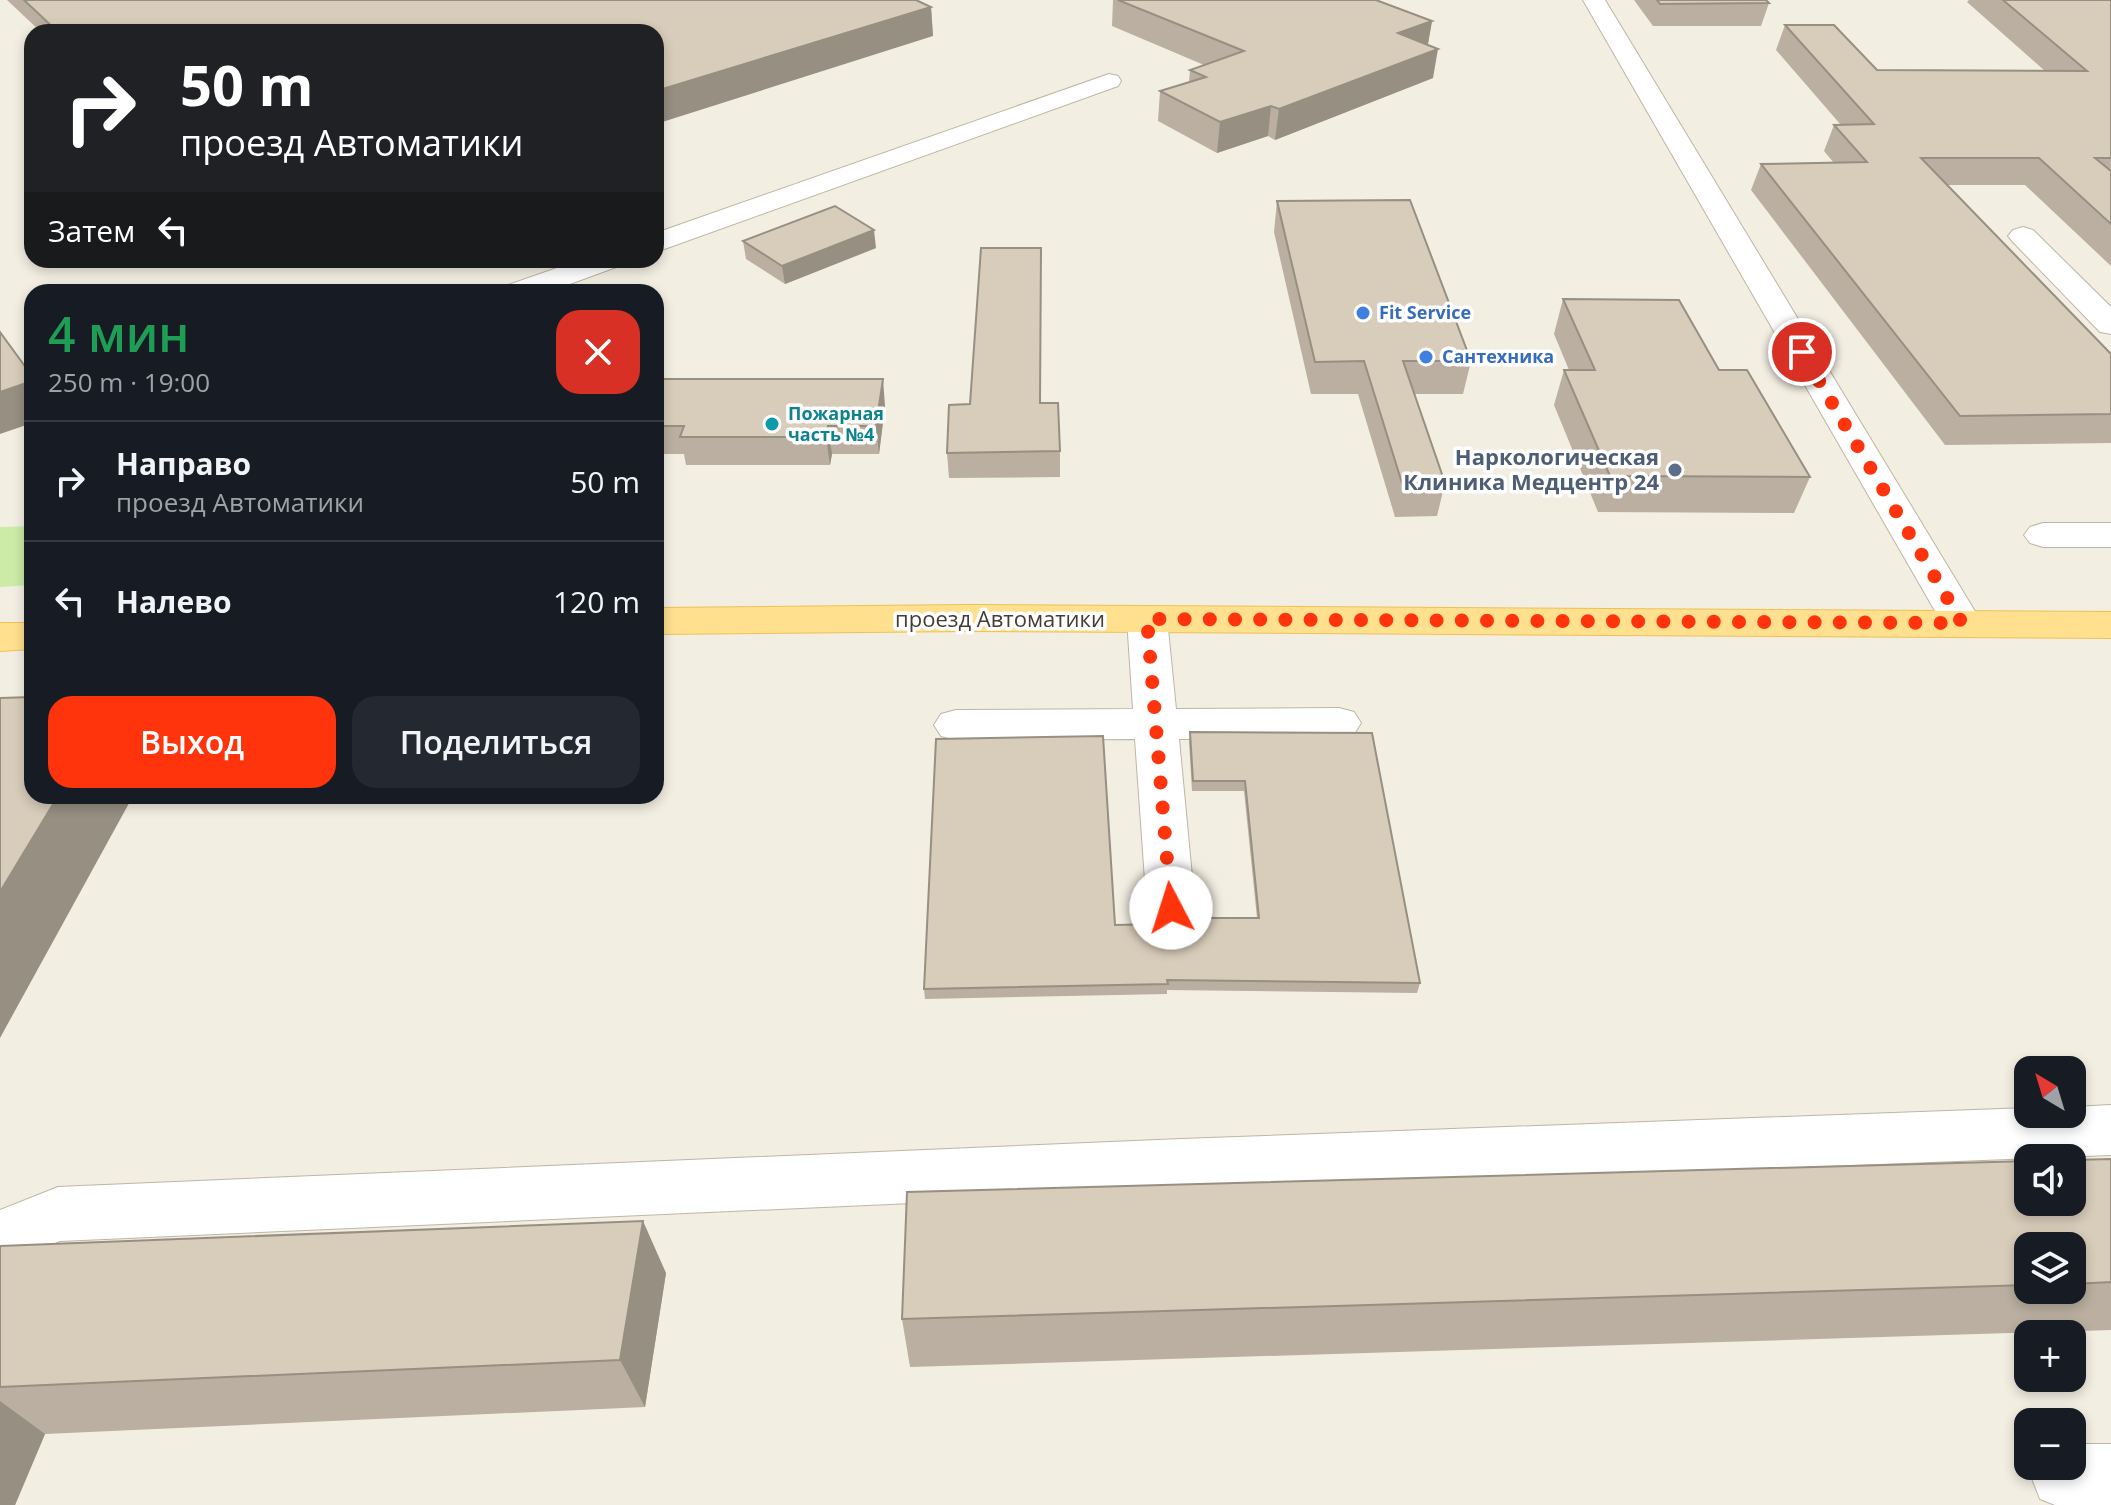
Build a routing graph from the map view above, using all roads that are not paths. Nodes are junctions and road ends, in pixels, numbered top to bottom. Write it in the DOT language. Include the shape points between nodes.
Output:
graph roads {
  1 [pos="1594,0"];
  2 [pos="1109,81"];
  3 [pos="2023,236"];
  4 [pos="664,240"];
  5 [pos="586,268"];
  6 [pos="541,284"];
  7 [pos="2111,325"];
  8 [pos="2043,535"];
  9 [pos="2111,535"];
  10 [pos="1147,619"];
  11 [pos="664,621"];
  12 [pos="1962,623"];
  13 [pos="2111,625"];
  14 [pos="24,636"];
  15 [pos="0,637"];
  16 [pos="1339,723"];
  17 [pos="1156,724"];
  18 [pos="956,725"];
  19 [pos="1171,908"];
  20 [pos="2111,1130"];
  21 [pos="0,1238"];
  1 -- 12 [label="lane"];
  2 -- 4 [label="lane"];
  3 -- 7 [label="lane"];
  5 -- 6 [label="lane"];
  8 -- 9 [label="lane"];
  10 -- 11 [label="main road, проезд Автоматики"];
  10 -- 12 [label="main road, проезд Автоматики"];
  10 -- 17 [label="lane"];
  12 -- 13 [label="main road, проезд Автоматики"];
  14 -- 15 [label="main road"];
  16 -- 17 [label="lane"];
  17 -- 18 [label="lane"];
  17 -- 19 [label="lane"];
  20 -- 21 [label="lane" via="58,1214"];
}
